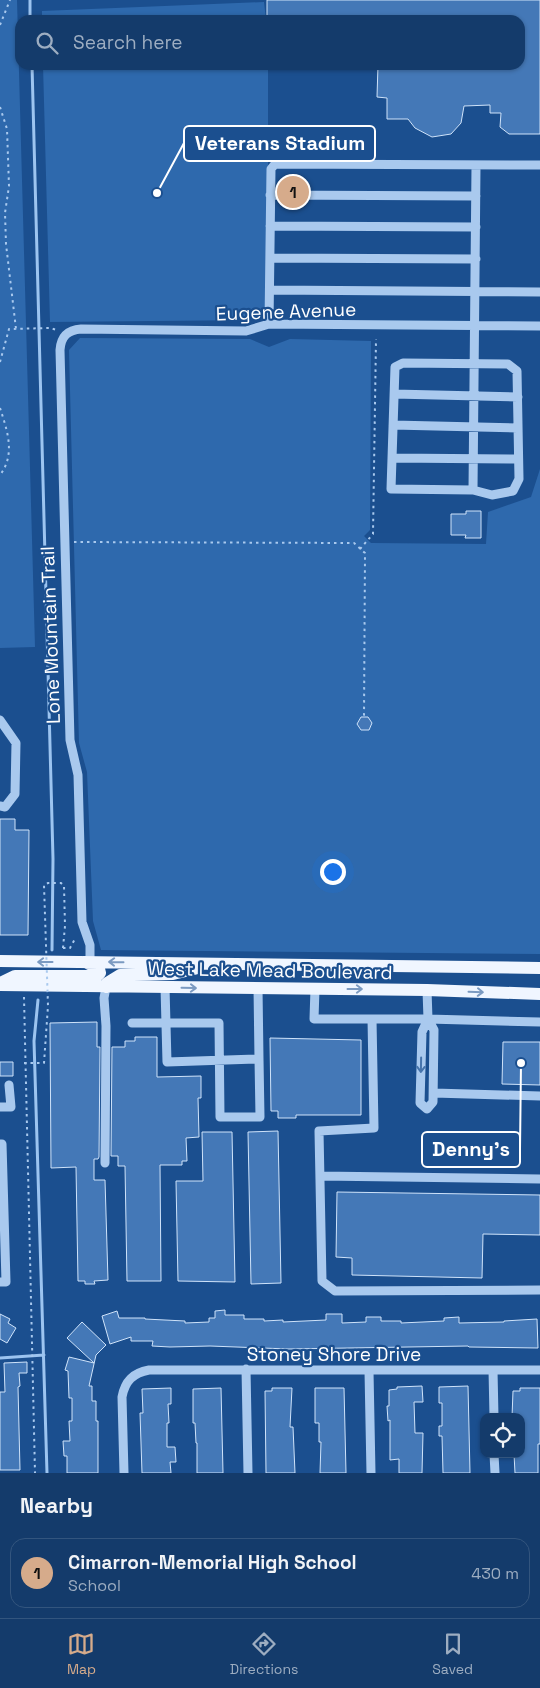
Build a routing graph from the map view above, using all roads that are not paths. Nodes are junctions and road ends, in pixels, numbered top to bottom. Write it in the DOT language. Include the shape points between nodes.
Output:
graph roads {
  1 [pos="540,165"];
  2 [pos="476,166"];
  3 [pos="270,195"];
  4 [pos="476,196"];
  5 [pos="270,226"];
  6 [pos="476,227"];
  7 [pos="270,258"];
  8 [pos="476,259"];
  9 [pos="270,290"];
  10 [pos="475,292"];
  11 [pos="540,292"];
  12 [pos="269,324"];
  13 [pos="474,326"];
  14 [pos="540,326"];
  15 [pos="62,333"];
  16 [pos="475,363"];
  17 [pos="394,394"];
  18 [pos="475,396"];
  19 [pos="518,397"];
  20 [pos="393,425"];
  21 [pos="474,428"];
  22 [pos="518,428"];
  23 [pos="392,458"];
  24 [pos="474,459"];
  25 [pos="518,459"];
  26 [pos="473,490"];
  27 [pos="0,720"];
  28 [pos="0,806"];
  29 [pos="0,961"];
  30 [pos="87,962"];
  31 [pos="215,964"];
  32 [pos="427,967"];
  33 [pos="540,968"];
  34 [pos="0,984"];
  35 [pos="106,987"];
  36 [pos="165,987"];
  37 [pos="258,988"];
  38 [pos="315,989"];
  39 [pos="427,990"];
  40 [pos="540,994"];
  41 [pos="372,1019"];
  42 [pos="428,1019"];
  43 [pos="540,1022"];
  44 [pos="132,1023"];
  45 [pos="166,1023"];
  46 [pos="259,1059"];
  47 [pos="219,1061"];
  48 [pos="9,1085"];
  49 [pos="434,1093"];
  50 [pos="540,1096"];
  51 [pos="0,1107"];
  52 [pos="0,1144"];
  53 [pos="105,1163"];
  54 [pos="320,1176"];
  55 [pos="540,1179"];
  56 [pos="0,1282"];
  57 [pos="540,1290"];
  58 [pos="246,1369"];
  59 [pos="493,1370"];
  60 [pos="540,1370"];
  61 [pos="369,1371"];
  62 [pos="494,1413"];
  63 [pos="494,1458"];
  64 [pos="124,1473"];
  65 [pos="248,1473"];
  66 [pos="371,1473"];
  67 [pos="495,1473"];
  1 -- 2 [label="street"];
  2 -- 3 [label="street" via="275,164 270,169"];
  2 -- 4 [label="street"];
  3 -- 4 [label="street"];
  3 -- 5 [label="street"];
  4 -- 6 [label="street"];
  5 -- 6 [label="street"];
  5 -- 7 [label="street"];
  6 -- 8 [label="street"];
  7 -- 8 [label="street"];
  7 -- 9 [label="street"];
  8 -- 10 [label="street"];
  9 -- 10 [label="street"];
  9 -- 12 [label="street"];
  10 -- 11 [label="street"];
  10 -- 13 [label="street"];
  12 -- 13 [label="street, Eugene Avenue"];
  12 -- 15 [label="street, Eugene Avenue" via="246,330 81,329"];
  13 -- 14 [label="street, Eugene Avenue"];
  13 -- 16 [label="street"];
  15 -- 30 [label="street, Lone Mountain Trail" via="70,740 78,775 83,934 90,945"];
  16 -- 17 [label="street" via="404,362 395,367"];
  16 -- 18 [label="street"];
  16 -- 19 [label="street" via="508,364 517,371"];
  17 -- 18 [label="street"];
  17 -- 20 [label="street"];
  18 -- 19 [label="street"];
  18 -- 21 [label="street"];
  19 -- 22 [label="street"];
  20 -- 21 [label="street"];
  20 -- 23 [label="street"];
  21 -- 22 [label="street"];
  21 -- 24 [label="street"];
  22 -- 25 [label="street"];
  23 -- 24 [label="street"];
  23 -- 26 [label="street" via="391,489"];
  24 -- 25 [label="street"];
  24 -- 26 [label="street"];
  25 -- 26 [label="street" via="519,479 513,491 492,495"];
  27 -- 28 [label="street" via="16,743 16,760 15,794 5,807"];
  30 -- 29 [label="main road, West Lake Mead Boulevard, one-way"];
  31 -- 30 [label="main road, West Lake Mead Boulevard, one-way"];
  30 -- 34 [label="main road" via="99,969 97,976 15,976"];
  31 -- 32 [label="main road, West Lake Mead Boulevard"];
  31 -- 35 [label="main road" via="173,974 120,975"];
  32 -- 33 [label="main road, West Lake Mead Boulevard"];
  32 -- 39 [label="main road"];
  34 -- 35 [label="main road, West Lake Mead Boulevard"];
  35 -- 36 [label="main road, West Lake Mead Boulevard"];
  35 -- 53 [label="street"];
  36 -- 37 [label="main road, West Lake Mead Boulevard, one-way"];
  36 -- 45 [label="street"];
  37 -- 38 [label="main road, West Lake Mead Boulevard"];
  37 -- 46 [label="street"];
  38 -- 39 [label="main road, West Lake Mead Boulevard, one-way"];
  38 -- 41 [label="street" via="314,1019"];
  39 -- 40 [label="main road, West Lake Mead Boulevard, one-way"];
  39 -- 42 [label="street"];
  41 -- 42 [label="street"];
  41 -- 54 [label="street" via="374,1128 319,1131"];
  42 -- 43 [label="street"];
  42 -- 49 [label="street" via="434,1030"];
  42 -- 49 [label="street, one-way" via="422,1032 420,1103 427,1109 433,1102"];
  44 -- 45 [label="street"];
  45 -- 47 [label="street" via="219,1023"];
  45 -- 47 [label="street" via="167,1062"];
  46 -- 47 [label="street"];
  46 -- 47 [label="street" via="260,1117 220,1117"];
  48 -- 51 [label="street" via="11,1107"];
  49 -- 50 [label="street"];
  52 -- 56 [label="street" via="6,1282"];
  54 -- 55 [label="street"];
  54 -- 57 [label="street" via="322,1281 335,1291"];
  58 -- 61 [label="street, Stoney Shore Drive"];
  58 -- 64 [label="street, Stoney Shore Drive" via="150,1370 130,1378 122,1397"];
  58 -- 65 [label="street"];
  59 -- 60 [label="street, Stoney Shore Drive"];
  59 -- 61 [label="street, Stoney Shore Drive"];
  59 -- 62 [label="street"];
  61 -- 66 [label="street"];
  63 -- 67 [label="street"];
}
